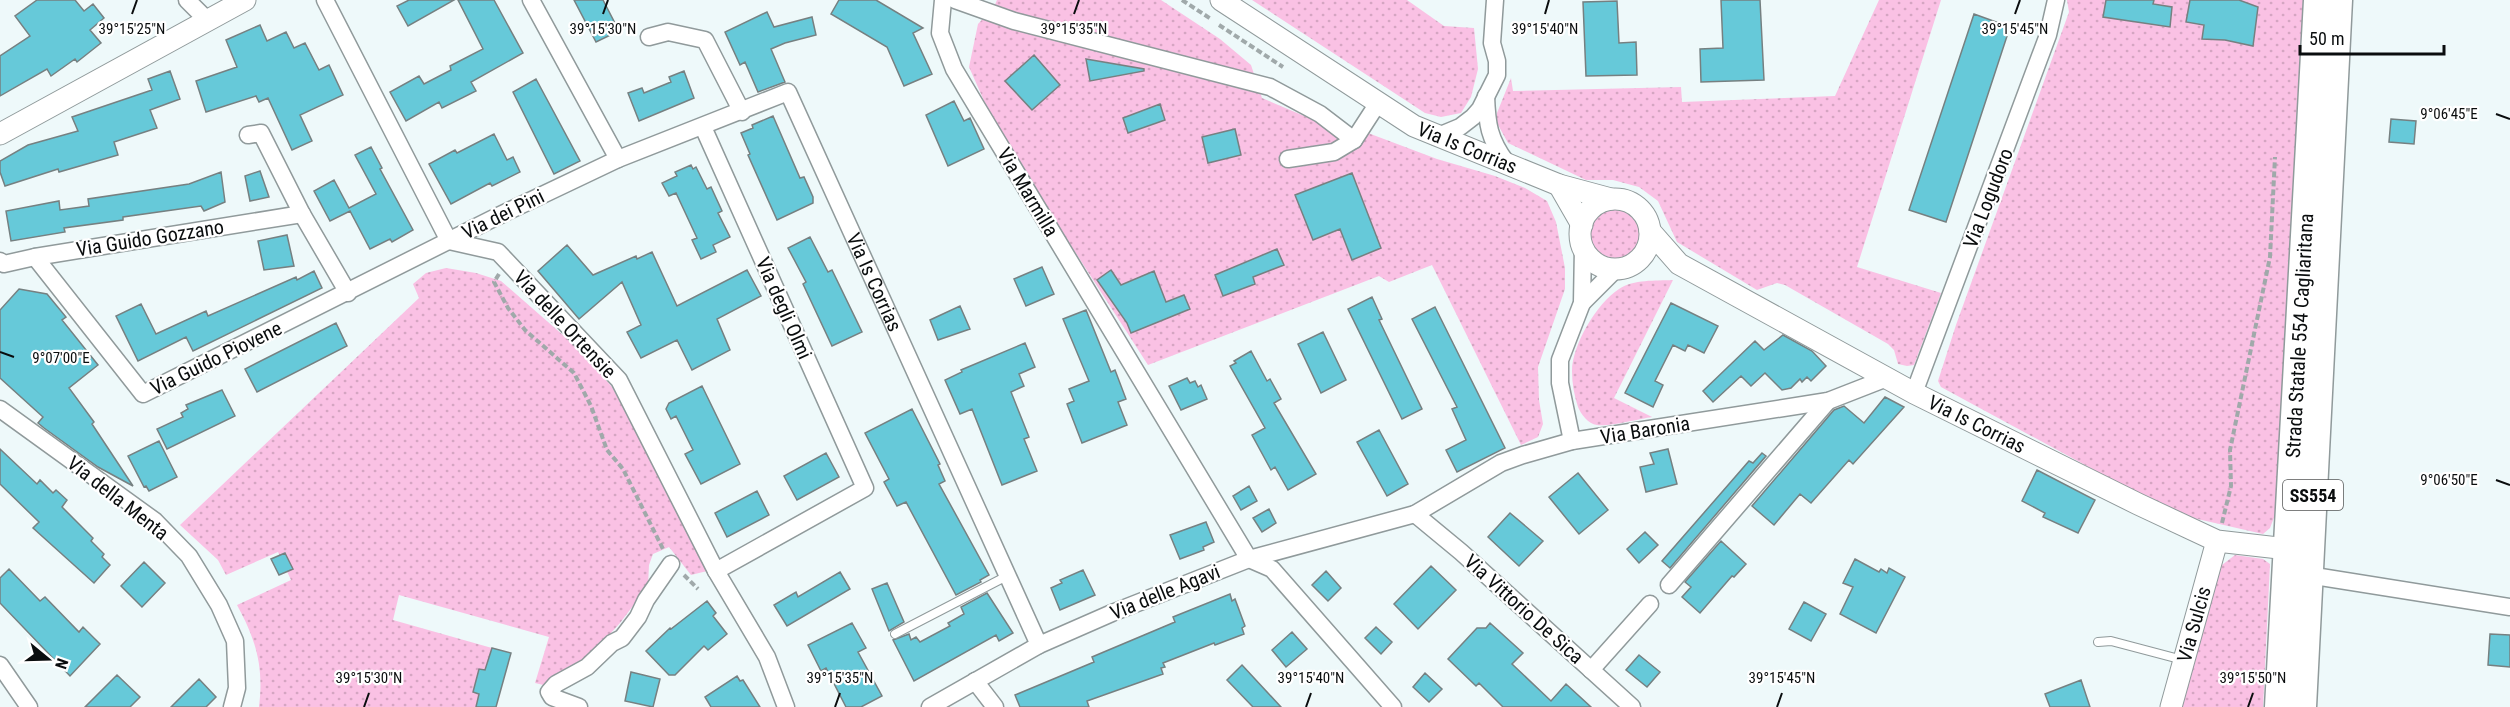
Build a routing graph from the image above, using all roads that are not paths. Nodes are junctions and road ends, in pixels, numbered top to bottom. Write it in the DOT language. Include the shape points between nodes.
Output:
graph roads {
  1 [pos="187,0"];
  2 [pos="245,0"];
  3 [pos="325,0"];
  4 [pos="531,0"];
  5 [pos="943,0"];
  6 [pos="955,0"];
  7 [pos="1221,0"];
  8 [pos="1495,0"];
  9 [pos="2056,0"];
  10 [pos="2318,0"];
  11 [pos="2338,0"];
  12 [pos="207,20"];
  13 [pos="649,37"];
  14 [pos="1486,95"];
  15 [pos="1378,103"];
  16 [pos="742,112"];
  17 [pos="703,127"];
  18 [pos="0,134"];
  19 [pos="248,135"];
  20 [pos="1436,137"];
  21 [pos="1354,140"];
  22 [pos="618,159"];
  23 [pos="1288,159"];
  24 [pos="1506,162"];
  25 [pos="1559,185"];
  26 [pos="1611,199"];
  27 [pos="302,214"];
  28 [pos="1582,225"];
  29 [pos="1650,231"];
  30 [pos="449,241"];
  31 [pos="1583,247"];
  32 [pos="35,257"];
  33 [pos="0,261"];
  34 [pos="1679,264"];
  35 [pos="1625,266"];
  36 [pos="348,292"];
  37 [pos="1582,303"];
  38 [pos="1887,378"];
  39 [pos="1914,393"];
  40 [pos="1828,401"];
  41 [pos="0,409"];
  42 [pos="1572,441"];
  43 [pos="1415,514"];
  44 [pos="2217,541"];
  45 [pos="2288,549"];
  46 [pos="1250,559"];
  47 [pos="671,564"];
  48 [pos="716,571"];
  49 [pos="2308,575"];
  50 [pos="1007,576"];
  51 [pos="1669,585"];
  52 [pos="1650,604"];
  53 [pos="2510,607"];
  54 [pos="895,634"];
  55 [pos="2098,642"];
  56 [pos="1039,645"];
  57 [pos="2184,660"];
  58 [pos="0,665"];
  59 [pos="1591,670"];
  60 [pos="975,681"];
  61 [pos="29,707"];
  62 [pos="232,707"];
  63 [pos="579,707"];
  64 [pos="786,707"];
  65 [pos="930,707"];
  66 [pos="995,707"];
  67 [pos="1393,707"];
  68 [pos="1632,707"];
  69 [pos="2171,707"];
  70 [pos="2279,707"];
  71 [pos="2302,707"];
  1 -- 12 [label="street"];
  2 -- 12 [label="street"];
  3 -- 30 [label="street, Via dei Pini"];
  4 -- 22 [label="street"];
  5 -- 46 [label="street, Via Marmilla" via="940,33 954,69"];
  6 -- 21 [label="street" via="1014,21 1270,87 1320,114"];
  7 -- 15 [label="street, Via Is Corrias"];
  8 -- 14 [label="street" via="1492,43 1498,68"];
  9 -- 39 [label="street, Via Logudoro" via="2048,35"];
  10 -- 45 [label="highway, Strada Statale 554 Cagliaritana / SS554"];
  11 -- 49 [label="highway, Strada Statale 554 Cagliaritana / SS554"];
  12 -- 18 [label="street"];
  13 -- 16 [label="street" via="668,32 705,40"];
  14 -- 20 [label="street" via="1473,117"];
  14 -- 24 [label="street" via="1492,142"];
  15 -- 20 [label="street, Via Is Corrias"];
  15 -- 21 [label="street"];
  16 -- 17 [label="street, Via dei Pini"];
  16 -- 50 [label="street, Via Is Corrias" via="788,92"];
  17 -- 22 [label="street, Via dei Pini"];
  17 -- 48 [label="street, Via degli Olmi" via="864,488"];
  19 -- 27 [label="street" via="261,133"];
  20 -- 24 [label="street, Via Is Corrias"];
  21 -- 23 [label="street" via="1334,152"];
  22 -- 30 [label="street, Via dei Pini"];
  24 -- 25 [label="street, Via Is Corrias"];
  25 -- 26 [label="street, Via Is Corrias"];
  25 -- 28 [label="street"];
  26 -- 28 [label="street" via="1594,206"];
  26 -- 29 [label="street" via="1624,200 1640,209"];
  27 -- 32 [label="street, Via Guido Gozzano"];
  27 -- 36 [label="street"];
  28 -- 31 [label="street"];
  29 -- 34 [label="street, Via Is Corrias"];
  29 -- 35 [label="street" via="1646,249"];
  30 -- 36 [label="street"];
  30 -- 48 [label="street, Via delle Ortensie" via="498,252 619,380"];
  31 -- 35 [label="street" via="1597,263"];
  31 -- 37 [label="street"];
  32 -- 33 [label="street, Via Guido Gozzano" via="4,264"];
  32 -- 36 [label="street, Via Guido Piovene" via="143,394"];
  34 -- 35 [label="street, Via Is Corrias"];
  34 -- 38 [label="street, Via Is Corrias"];
  35 -- 37 [label="street"];
  37 -- 42 [label="street" via="1560,360 1560,383"];
  38 -- 39 [label="street, Via Is Corrias"];
  38 -- 40 [label="street, Via Baronia"];
  39 -- 44 [label="street, Via Is Corrias"];
  40 -- 42 [label="street, Via Baronia"];
  40 -- 51 [label="street"];
  41 -- 62 [label="street, Via della Menta" via="155,521 189,556 219,605 235,641 237,688"];
  42 -- 43 [label="street, Via Baronia" via="1501,463"];
  43 -- 46 [label="street, Via delle Agavi"];
  43 -- 59 [label="street, Via Vittorio De Sica"];
  44 -- 45 [label="street, Via Is Corrias"];
  44 -- 57 [label="street, Via Sulcis"];
  45 -- 70 [label="highway, Strada Statale 554 Cagliaritana / SS554"];
  46 -- 56 [label="street, Via delle Agavi"];
  46 -- 67 [label="street" via="1272,569"];
  47 -- 63 [label="street" via="622,638 549,692 552,697"];
  48 -- 64 [label="street, Via delle Ortensie" via="767,657"];
  49 -- 53 [label="street"];
  49 -- 71 [label="highway, Strada Statale 554 Cagliaritana / SS554"];
  50 -- 54 [label="lane"];
  50 -- 56 [label="street, Via Is Corrias"];
  52 -- 59 [label="street"];
  55 -- 57 [label="lane" via="2110,641"];
  56 -- 60 [label="street, Via delle Agavi"];
  57 -- 69 [label="street, Via Sulcis"];
  58 -- 61 [label="street"];
  59 -- 68 [label="street, Via Vittorio De Sica"];
  60 -- 65 [label="street, Via delle Agavi"];
  60 -- 66 [label="street"];
}
